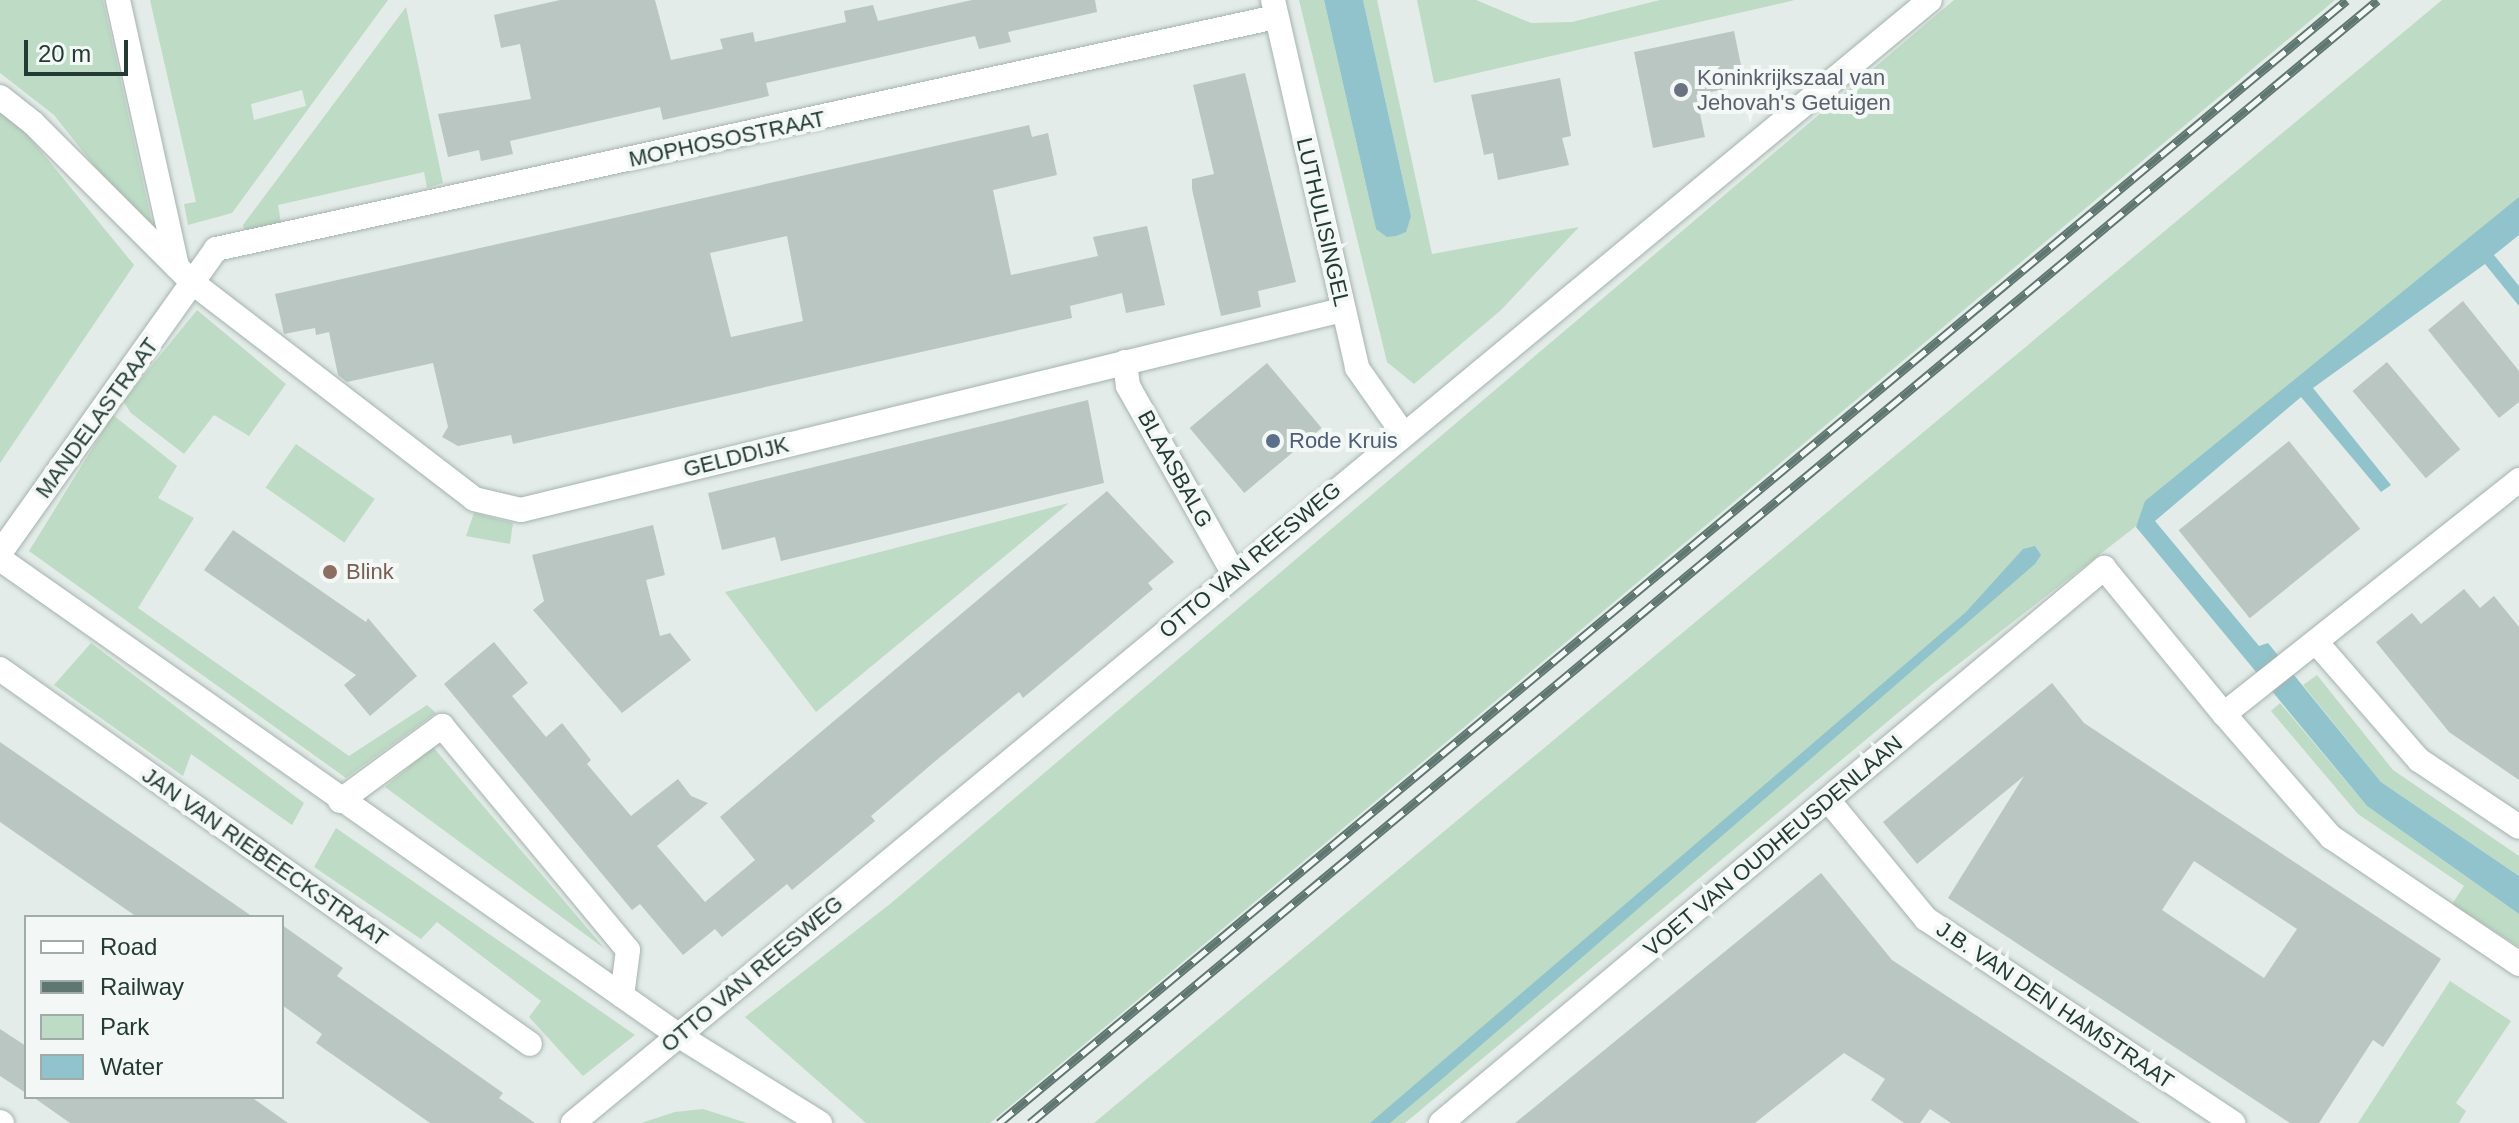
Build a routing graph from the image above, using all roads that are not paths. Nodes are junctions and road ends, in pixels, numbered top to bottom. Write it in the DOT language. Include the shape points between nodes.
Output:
graph roads {
  1 [pos="118,0"];
  2 [pos="1930,0"];
  3 [pos="1274,8"];
  4 [pos="0,97"];
  5 [pos="185,275"];
  6 [pos="1342,310"];
  7 [pos="1125,362"];
  8 [pos="1402,432"];
  9 [pos="2519,480"];
  10 [pos="0,553"];
  11 [pos="0,559"];
  12 [pos="1234,574"];
  13 [pos="2309,648"];
  14 [pos="0,669"];
  15 [pos="2224,714"];
  16 [pos="1828,800"];
  17 [pos="340,801"];
  18 [pos="2519,827"];
  19 [pos="2519,964"];
  20 [pos="622,996"];
  21 [pos="678,1035"];
  22 [pos="530,1044"];
  23 [pos="573,1123"];
  24 [pos="820,1123"];
  25 [pos="1441,1123"];
  26 [pos="2233,1123"];
  1 -- 5 [label="street"];
  2 -- 8 [label="street, OTTO VAN REESWEG"];
  3 -- 5 [label="street, MOPHOSOSTRAAT" via="216,249"];
  3 -- 6 [label="street, LUTHULISINGEL"];
  4 -- 5 [label="street, GELDDIJK" via="33,123"];
  5 -- 7 [label="street, GELDDIJK" via="474,499 521,510"];
  5 -- 10 [label="street, MANDELASTRAAT"];
  6 -- 7 [label="street, GELDDIJK"];
  6 -- 8 [label="street, LUTHULISINGEL" via="1357,368"];
  7 -- 12 [label="street, BLAASBALG" via="1128,386"];
  8 -- 12 [label="street, OTTO VAN REESWEG"];
  9 -- 13 [label="street"];
  11 -- 17 [label="street"];
  12 -- 21 [label="street, OTTO VAN REESWEG"];
  13 -- 15 [label="street"];
  13 -- 18 [label="street" via="2419,760"];
  14 -- 22 [label="street, JAN VAN RIEBEECKSTRAAT"];
  15 -- 16 [label="street, VOET VAN OUDHEUSDENLAAN" via="2104,568"];
  15 -- 19 [label="street" via="2331,837"];
  16 -- 25 [label="street, VOET VAN OUDHEUSDENLAAN"];
  16 -- 26 [label="street, J.B. VAN DEN HAMSTRAAT" via="1926,919"];
  17 -- 20 [label="street"];
  17 -- 20 [label="street" via="442,726 628,950"];
  20 -- 21 [label="street"];
  21 -- 23 [label="street, OTTO VAN REESWEG"];
  21 -- 24 [label="street"];
}
